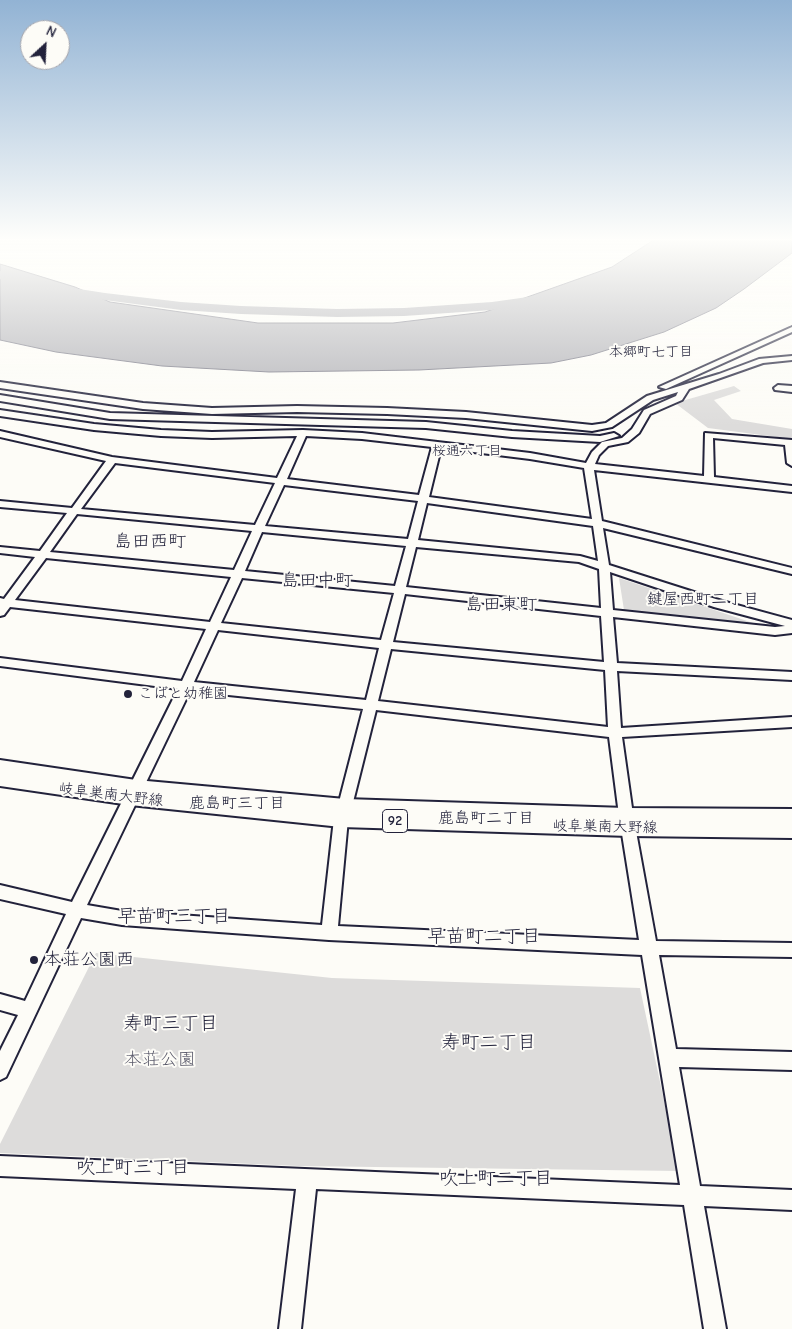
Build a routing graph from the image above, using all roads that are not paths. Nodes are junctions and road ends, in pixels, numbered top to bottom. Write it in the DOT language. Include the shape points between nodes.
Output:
graph roads {
  1 [pos="792,329"];
  2 [pos="792,358"];
  3 [pos="0,385"];
  4 [pos="685,388"];
  5 [pos="778,388"];
  6 [pos="792,389"];
  7 [pos="0,398"];
  8 [pos="0,413"];
  9 [pos="609,425"];
  10 [pos="636,431"];
  11 [pos="303,433"];
  12 [pos="0,434"];
  13 [pos="790,443"];
  14 [pos="437,446"];
  15 [pos="112,460"];
  16 [pos="792,463"];
  17 [pos="589,466"];
  18 [pos="709,479"];
  19 [pos="280,482"];
  20 [pos="792,489"];
  21 [pos="423,499"];
  22 [pos="0,504"];
  23 [pos="74,512"];
  24 [pos="596,523"];
  25 [pos="258,528"];
  26 [pos="412,543"];
  27 [pos="0,550"];
  28 [pos="43,555"];
  29 [pos="604,567"];
  30 [pos="792,571"];
  31 [pos="238,574"];
  32 [pos="400,590"];
  33 [pos="2,605"];
  34 [pos="606,613"];
  35 [pos="792,624"];
  36 [pos="214,626"];
  37 [pos="792,629"];
  38 [pos="386,645"];
  39 [pos="0,662"];
  40 [pos="612,667"];
  41 [pos="792,676"];
  42 [pos="186,686"];
  43 [pos="371,705"];
  44 [pos="792,722"];
  45 [pos="615,733"];
  46 [pos="0,767"];
  47 [pos="0,780"];
  48 [pos="133,792"];
  49 [pos="343,813"];
  50 [pos="792,816"];
  51 [pos="627,822"];
  52 [pos="792,830"];
  53 [pos="0,892"];
  54 [pos="76,910"];
  55 [pos="330,933"];
  56 [pos="649,948"];
  57 [pos="792,950"];
  58 [pos="0,1002"];
  59 [pos="29,1010"];
  60 [pos="668,1058"];
  61 [pos="792,1061"];
  62 [pos="0,1071"];
  63 [pos="0,1166"];
  64 [pos="307,1179"];
  65 [pos="692,1195"];
  66 [pos="792,1200"];
  67 [pos="290,1329"];
  68 [pos="715,1329"];
  1 -- 9 [label="street" via="642,396 616,412"];
  2 -- 4 [label="street" via="762,362"];
  3 -- 9 [label="street" via="143,406 212,411 387,411 581,428"];
  4 -- 9 [label="street" via="650,398"];
  4 -- 10 [label="street" via="679,398 647,412"];
  5 -- 6 [label="street"];
  7 -- 10 [label="street" via="83,412 147,418 426,425 600,439"];
  8 -- 11 [label="street" via="84,426 161,433"];
  10 -- 17 [label="street" via="625,440 605,444"];
  11 -- 14 [label="street" via="353,435"];
  11 -- 19 [label="street"];
  12 -- 15 [label="street"];
  13 -- 16 [label="street"];
  13 -- 18 [label="street" via="708,435"];
  14 -- 17 [label="street"];
  14 -- 21 [label="street"];
  15 -- 19 [label="street"];
  15 -- 23 [label="street"];
  17 -- 18 [label="street"];
  17 -- 24 [label="street"];
  18 -- 20 [label="street"];
  19 -- 21 [label="street"];
  19 -- 25 [label="street"];
  21 -- 24 [label="street"];
  21 -- 26 [label="street"];
  22 -- 23 [label="street"];
  23 -- 25 [label="street"];
  23 -- 28 [label="street"];
  24 -- 29 [label="street"];
  24 -- 30 [label="street"];
  25 -- 26 [label="street"];
  25 -- 31 [label="street"];
  26 -- 29 [label="street" via="580,559"];
  26 -- 32 [label="street"];
  27 -- 28 [label="street"];
  28 -- 31 [label="street"];
  28 -- 33 [label="street"];
  29 -- 34 [label="street"];
  29 -- 35 [label="street"];
  31 -- 32 [label="street"];
  31 -- 36 [label="street"];
  32 -- 34 [label="street"];
  32 -- 38 [label="street"];
  33 -- 36 [label="street"];
  34 -- 37 [label="street" via="775,631"];
  34 -- 40 [label="street"];
  36 -- 38 [label="street"];
  36 -- 42 [label="street"];
  38 -- 40 [label="street"];
  38 -- 43 [label="street"];
  39 -- 42 [label="street"];
  40 -- 41 [label="street"];
  40 -- 45 [label="street"];
  42 -- 43 [label="street"];
  42 -- 48 [label="street"];
  43 -- 45 [label="street"];
  43 -- 49 [label="street"];
  44 -- 45 [label="street"];
  45 -- 51 [label="street"];
  46 -- 48 [label="main road, 岐阜巣南大野線 / 92"];
  47 -- 48 [label="main road, 岐阜巣南大野線 / 92"];
  48 -- 49 [label="main road, 岐阜巣南大野線 / 92"];
  48 -- 54 [label="street"];
  49 -- 51 [label="main road, 岐阜巣南大野線 / 92"];
  49 -- 55 [label="street"];
  50 -- 51 [label="main road, 岐阜巣南大野線 / 92"];
  51 -- 52 [label="main road, 岐阜巣南大野線 / 92"];
  51 -- 56 [label="street"];
  53 -- 54 [label="street"];
  54 -- 55 [label="street" via="122,918"];
  54 -- 59 [label="street"];
  55 -- 56 [label="street"];
  56 -- 57 [label="street"];
  56 -- 60 [label="street"];
  58 -- 59 [label="street"];
  59 -- 62 [label="street"];
  60 -- 61 [label="street"];
  60 -- 65 [label="street"];
  63 -- 64 [label="street"];
  64 -- 65 [label="street"];
  64 -- 67 [label="street"];
  65 -- 66 [label="street"];
  65 -- 68 [label="street"];
}
